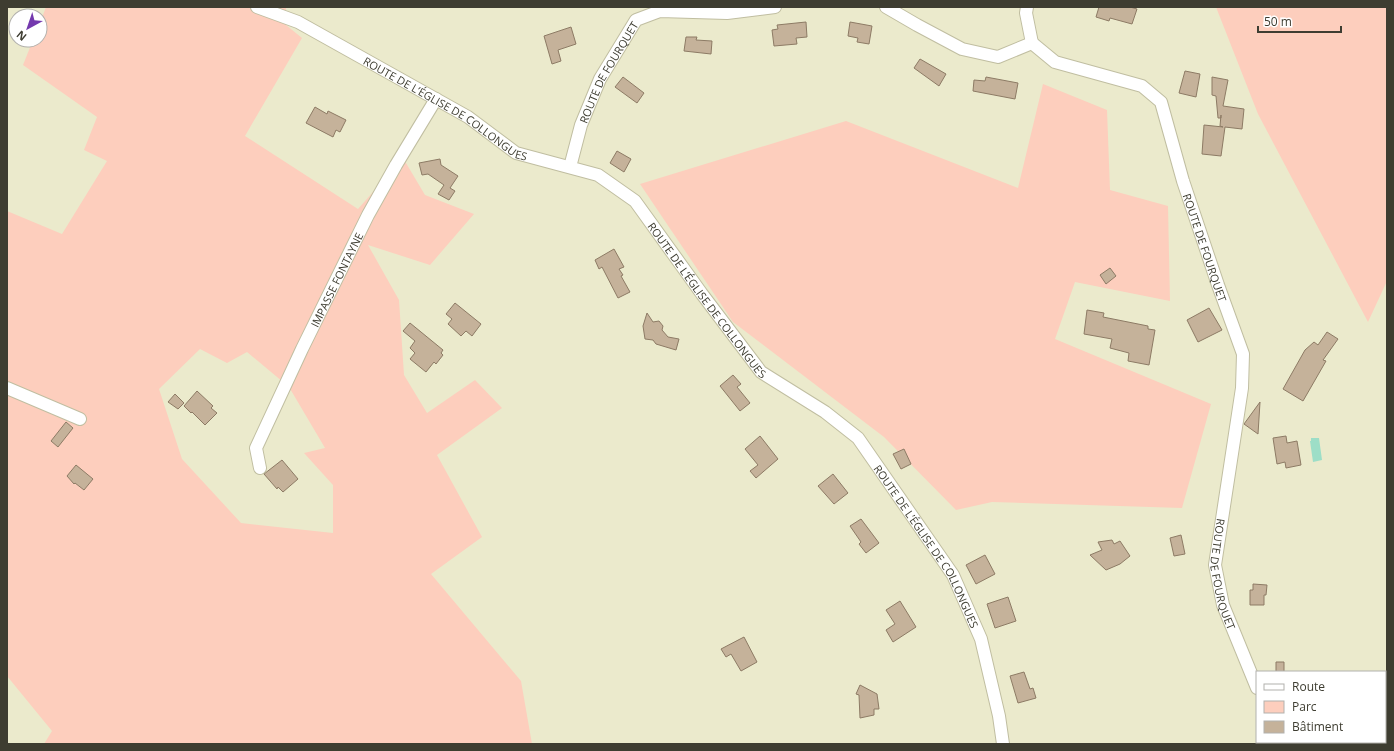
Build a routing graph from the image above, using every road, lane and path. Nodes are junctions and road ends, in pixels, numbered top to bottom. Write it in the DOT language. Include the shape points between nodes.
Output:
graph roads {
  1 [pos="257,7"];
  2 [pos="775,7"];
  3 [pos="886,7"];
  4 [pos="1027,7"];
  5 [pos="1032,43"];
  6 [pos="436,99"];
  7 [pos="570,167"];
  8 [pos="7,388"];
  9 [pos="80,418"];
  10 [pos="260,468"];
  11 [pos="1256,686"];
  12 [pos="1003,744"];
  1 -- 6 [label="street, ROUTE DE L’ÉGLISE DE COLLONGUES" via="298,22"];
  2 -- 7 [label="street, ROUTE DE FOURQUET" via="727,13 660,11 636,20 600,79 581,125"];
  3 -- 5 [label="street" via="962,49 998,57"];
  4 -- 5 [label="street"];
  5 -- 11 [label="street, ROUTE DE FOURQUET" via="1056,62 1142,86 1161,102 1183,182 1243,354 1242,388 1215,565 1223,605"];
  6 -- 7 [label="street, ROUTE DE L’ÉGLISE DE COLLONGUES" via="468,117 516,153"];
  6 -- 10 [label="street, IMPASSE FONTAYNE" via="368,215 302,349 256,448"];
  7 -- 12 [label="street, ROUTE DE L’ÉGLISE DE COLLONGUES" via="598,175 635,202 760,372 825,412 858,438 953,575 982,639"];
  8 -- 9 [label="street"];
}
